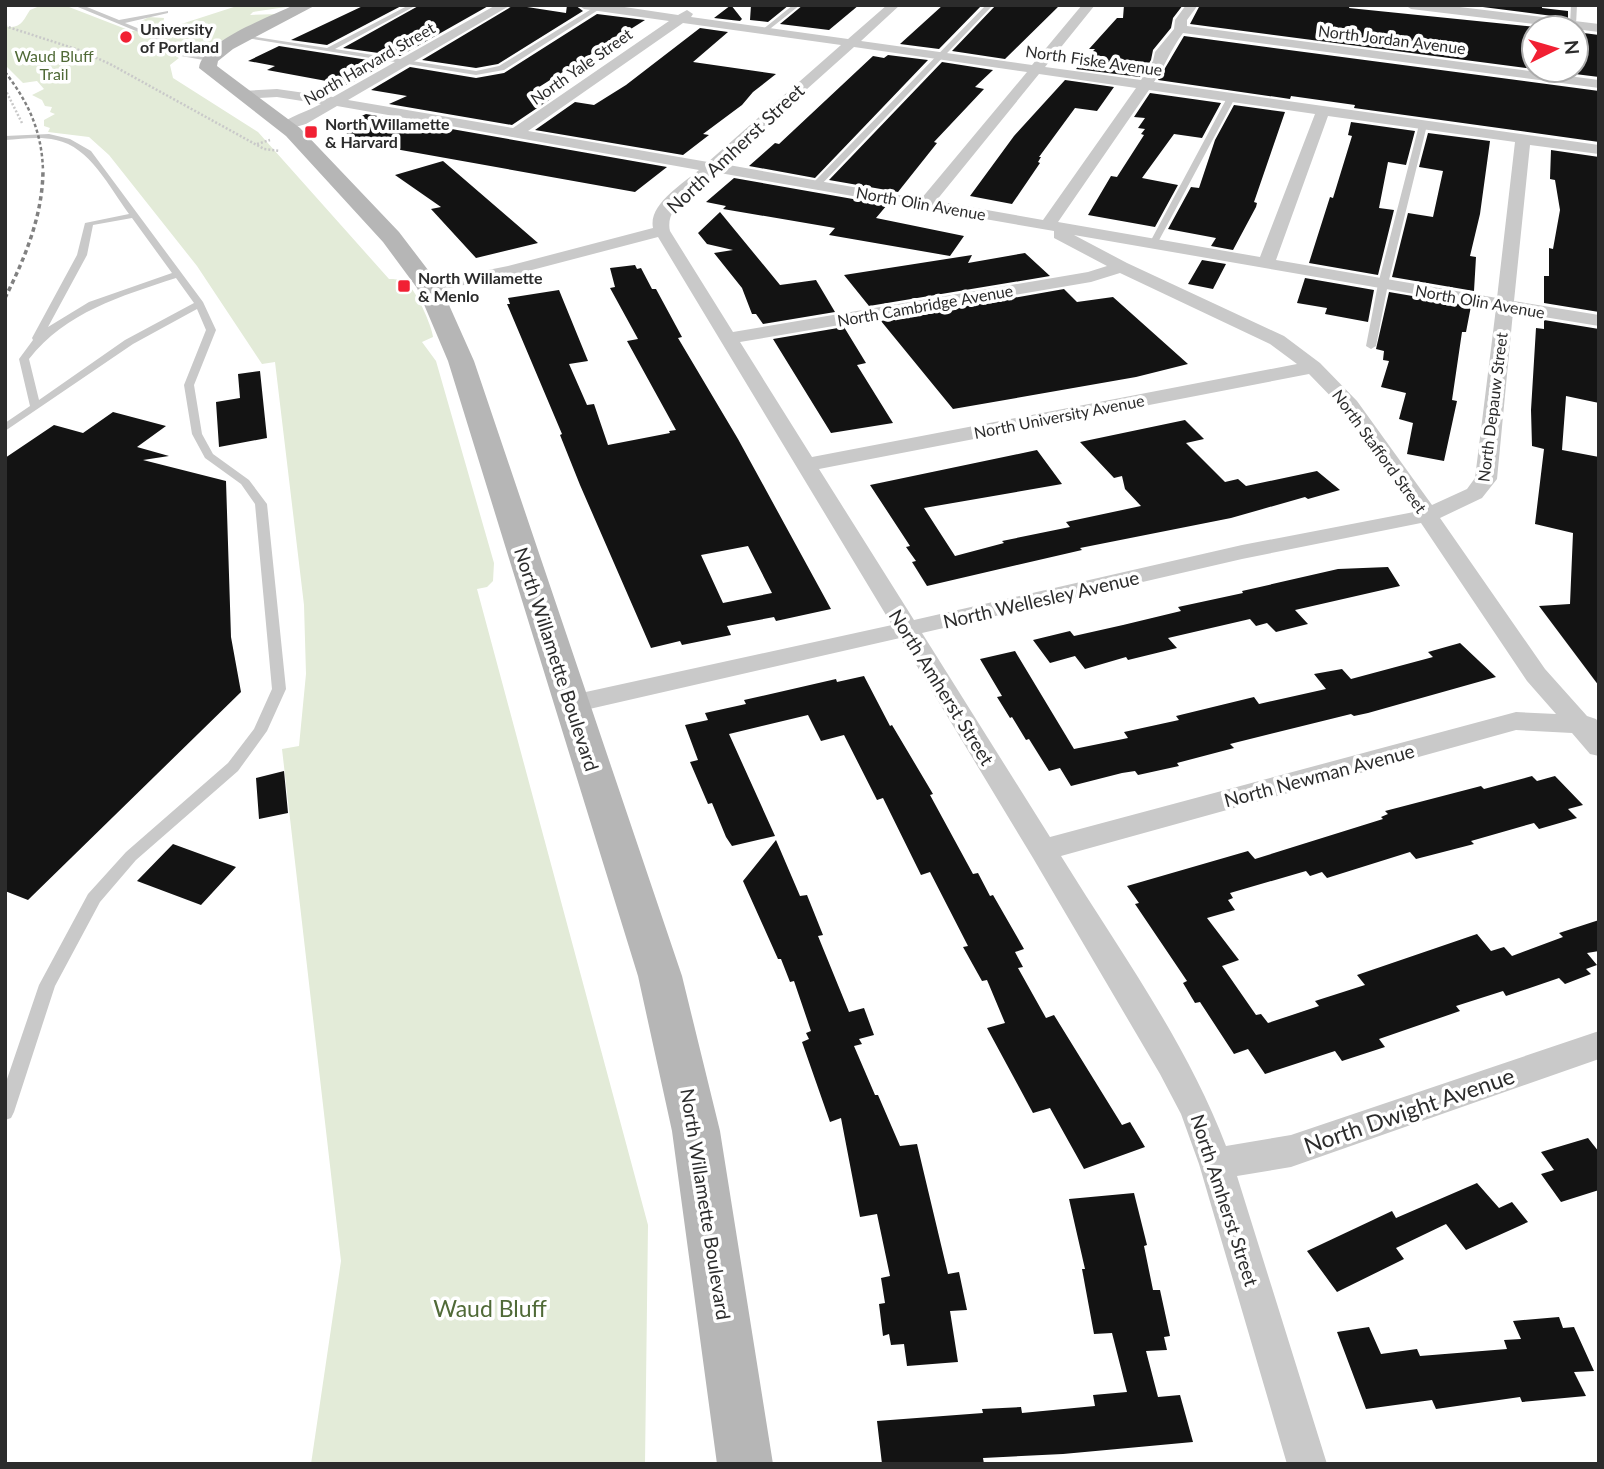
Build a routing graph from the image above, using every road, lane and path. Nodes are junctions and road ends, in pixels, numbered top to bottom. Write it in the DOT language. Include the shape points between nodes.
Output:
graph roads {
  1 [pos="76,5"];
  2 [pos="308,5"];
  3 [pos="414,5"];
  4 [pos="505,5"];
  5 [pos="584,5"];
  6 [pos="699,5"];
  7 [pos="797,5"];
  8 [pos="894,5"];
  9 [pos="990,5"];
  10 [pos="1089,5"];
  11 [pos="1192,5"];
  12 [pos="1412,5"];
  13 [pos="601,6"];
  14 [pos="1478,9"];
  15 [pos="166,12"];
  16 [pos="1520,16"];
  17 [pos="680,19"];
  18 [pos="120,22"];
  19 [pos="5,26"];
  20 [pos="1180,29"];
  21 [pos="764,31"];
  22 [pos="243,37"];
  23 [pos="850,43"];
  24 [pos="328,50"];
  25 [pos="939,56"];
  26 [pos="209,58"];
  27 [pos="405,62"];
  28 [pos="1036,70"];
  29 [pos="1599,83"];
  30 [pos="1143,85"];
  31 [pos="5,89"];
  32 [pos="243,95"];
  33 [pos="1231,98"];
  34 [pos="336,102"];
  35 [pos="1323,111"];
  36 [pos="1423,125"];
  37 [pos="516,132"];
  38 [pos="26,137"];
  39 [pos="286,137"];
  40 [pos="5,138"];
  41 [pos="1523,139"];
  42 [pos="1599,150"];
  43 [pos="712,167"];
  44 [pos="816,185"];
  45 [pos="925,204"];
  46 [pos="136,215"];
  47 [pos="1047,225"];
  48 [pos="662,231"];
  49 [pos="1153,244"];
  50 [pos="1266,263"];
  51 [pos="1121,267"];
  52 [pos="178,274"];
  53 [pos="1383,284"];
  54 [pos="429,287"];
  55 [pos="200,304"];
  56 [pos="1504,305"];
  57 [pos="1599,321"];
  58 [pos="728,338"];
  59 [pos="34,342"];
  60 [pos="1371,346"];
  61 [pos="1313,367"];
  62 [pos="35,406"];
  63 [pos="5,428"];
  64 [pos="805,465"];
  65 [pos="1428,516"];
  66 [pos="906,629"];
  67 [pos="572,704"];
  68 [pos="1589,725"];
  69 [pos="1599,747"];
  70 [pos="1043,850"];
  71 [pos="1599,1045"];
  72 [pos="5,1112"];
  73 [pos="1216,1164"];
  74 [pos="745,1464"];
  75 [pos="1307,1464"];
  1 -- 18 [label="lane"];
  2 -- 22 [label="main road"];
  3 -- 24 [label="lane"];
  4 -- 27 [label="street, North Harvard Street"];
  5 -- 13 [label="street, North Fiske Avenue"];
  6 -- 17 [label="street, North Yale Street"];
  7 -- 21 [label="lane"];
  8 -- 23 [label="street, North Amherst Street"];
  9 -- 25 [label="lane"];
  10 -- 28 [label="street"];
  11 -- 20 [label="street"];
  12 -- 14 [label="street"];
  13 -- 17 [label="street, North Fiske Avenue"];
  13 -- 27 [label="lane" via="495,70 471,73"];
  14 -- 16 [label="street"];
  15 -- 18 [label="lane"];
  17 -- 21 [label="street, North Fiske Avenue"];
  17 -- 37 [label="street, North Yale Street"];
  18 -- 26 [label="lane" via="189,57"];
  19 -- 39 [label="path" via="110,64 268,151 275,152"];
  20 -- 29 [label="street, North Jordan Avenue"];
  20 -- 30 [label="street"];
  21 -- 23 [label="street, North Fiske Avenue"];
  22 -- 24 [label="lane"];
  22 -- 26 [label="main road"];
  23 -- 25 [label="street, North Fiske Avenue"];
  23 -- 43 [label="street, North Amherst Street"];
  24 -- 27 [label="lane"];
  25 -- 28 [label="street, North Fiske Avenue"];
  25 -- 44 [label="lane"];
  26 -- 32 [label="main road, North Willamette Boulevard" via="210,71"];
  27 -- 34 [label="street, North Harvard Street"];
  28 -- 30 [label="street, North Fiske Avenue"];
  28 -- 45 [label="street"];
  30 -- 33 [label="street, North Fiske Avenue"];
  30 -- 47 [label="street"];
  31 -- 38 [label="path"];
  32 -- 34 [label="street, North Olin Avenue" via="277,93"];
  32 -- 39 [label="main road, North Willamette Boulevard"];
  33 -- 35 [label="street, North Fiske Avenue"];
  33 -- 49 [label="lane"];
  34 -- 37 [label="street, North Olin Avenue"];
  34 -- 39 [label="street, North Harvard Street" via="302,121"];
  35 -- 36 [label="street, North Fiske Avenue"];
  35 -- 50 [label="street"];
  36 -- 41 [label="street, North Fiske Avenue"];
  36 -- 53 [label="lane"];
  37 -- 43 [label="street, North Olin Avenue"];
  38 -- 40 [label="lane"];
  38 -- 46 [label="lane" via="72,141 94,160"];
  39 -- 54 [label="main road, North Willamette Boulevard" via="391,237"];
  41 -- 42 [label="street, North Fiske Avenue"];
  41 -- 56 [label="street, North Depauw Street"];
  43 -- 44 [label="street, North Olin Avenue"];
  43 -- 48 [label="street, North Amherst Street" via="668,205 660,222"];
  44 -- 45 [label="street, North Olin Avenue"];
  45 -- 47 [label="street, North Olin Avenue"];
  46 -- 52 [label="lane"];
  46 -- 59 [label="lane" via="89,223 82,255"];
  47 -- 49 [label="street, North Olin Avenue"];
  47 -- 51 [label="street, North Stafford Street"];
  48 -- 54 [label="street"];
  48 -- 58 [label="street, North Amherst Street"];
  49 -- 50 [label="street, North Olin Avenue"];
  50 -- 53 [label="street, North Olin Avenue"];
  51 -- 58 [label="street, North Cambridge Avenue" via="1091,277"];
  51 -- 61 [label="street, North Stafford Street" via="1277,340"];
  52 -- 55 [label="lane"];
  52 -- 59 [label="lane" via="88,307"];
  53 -- 56 [label="street, North Olin Avenue"];
  53 -- 60 [label="lane"];
  54 -- 67 [label="main road, North Willamette Boulevard" via="461,360"];
  55 -- 62 [label="lane" via="130,342"];
  55 -- 72 [label="lane" via="211,330 189,385 191,410 197,435 209,456 245,482 261,503 279,689 260,731 233,767 131,856 94,898 47,985"];
  56 -- 57 [label="street, North Olin Avenue"];
  56 -- 65 [label="street, North Depauw Street" via="1483,487 1454,507"];
  58 -- 64 [label="street, North Amherst Street"];
  59 -- 62 [label="lane" via="23,359"];
  61 -- 64 [label="street, North University Avenue"];
  61 -- 65 [label="street, North Stafford Street" via="1350,405"];
  62 -- 63 [label="lane"];
  64 -- 66 [label="street, North Amherst Street"];
  65 -- 66 [label="street, North Wellesley Avenue" via="1271,546"];
  65 -- 68 [label="street, North Stafford Street" via="1536,675"];
  66 -- 67 [label="street, North Wellesley Avenue"];
  66 -- 70 [label="street, North Amherst Street"];
  67 -- 74 [label="main road, North Willamette Boulevard" via="660,976 682,1062 708,1198"];
  68 -- 69 [label="street, North Stafford Street"];
  68 -- 70 [label="street, North Newman Avenue" via="1516,721"];
  70 -- 73 [label="street, North Amherst Street" via="1172,1064"];
  71 -- 73 [label="street, North Dwight Avenue" via="1291,1151"];
  73 -- 75 [label="street, North Amherst Street"];
}
